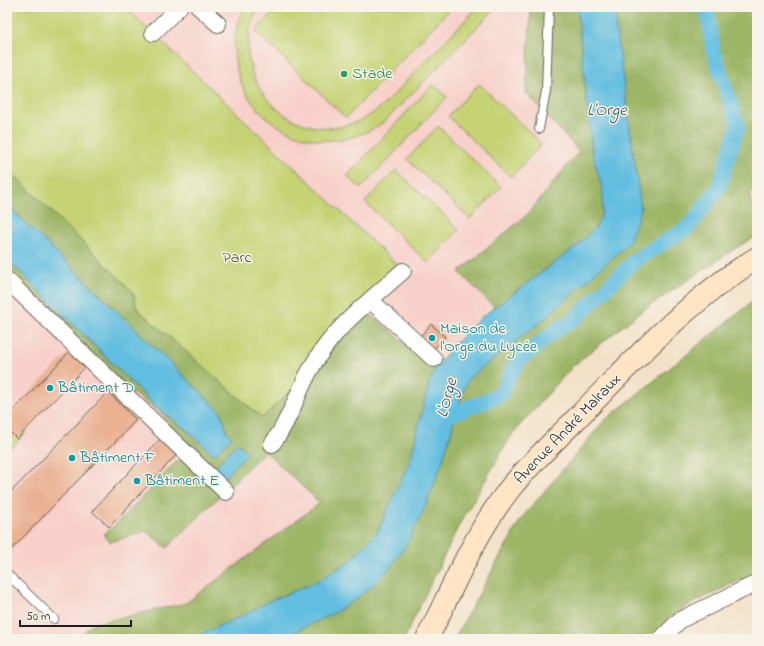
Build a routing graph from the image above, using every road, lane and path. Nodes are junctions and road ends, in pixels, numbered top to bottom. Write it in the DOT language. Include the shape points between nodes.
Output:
graph roads {
  1 [pos="179,7"];
  2 [pos="199,7"];
  3 [pos="548,7"];
  4 [pos="218,24"];
  5 [pos="153,34"];
  6 [pos="539,129"];
  7 [pos="757,258"];
  8 [pos="403,271"];
  9 [pos="7,280"];
  10 [pos="370,300"];
  11 [pos="434,359"];
  12 [pos="272,444"];
  13 [pos="226,492"];
  14 [pos="7,574"];
  15 [pos="757,582"];
  16 [pos="54,619"];
  17 [pos="427,639"];
  18 [pos="661,639"];
  1 -- 5 [label="street"];
  2 -- 4 [label="street"];
  3 -- 6 [label="lane" via="546,90"];
  7 -- 17 [label="main road, Avenue André Malraux" via="709,292 665,330 508,491 481,532"];
  8 -- 10 [label="street"];
  9 -- 13 [label="street"];
  10 -- 11 [label="street"];
  10 -- 12 [label="street" via="330,339 309,373 282,431"];
  14 -- 16 [label="lane"];
  15 -- 18 [label="street" via="680,620"];
}
